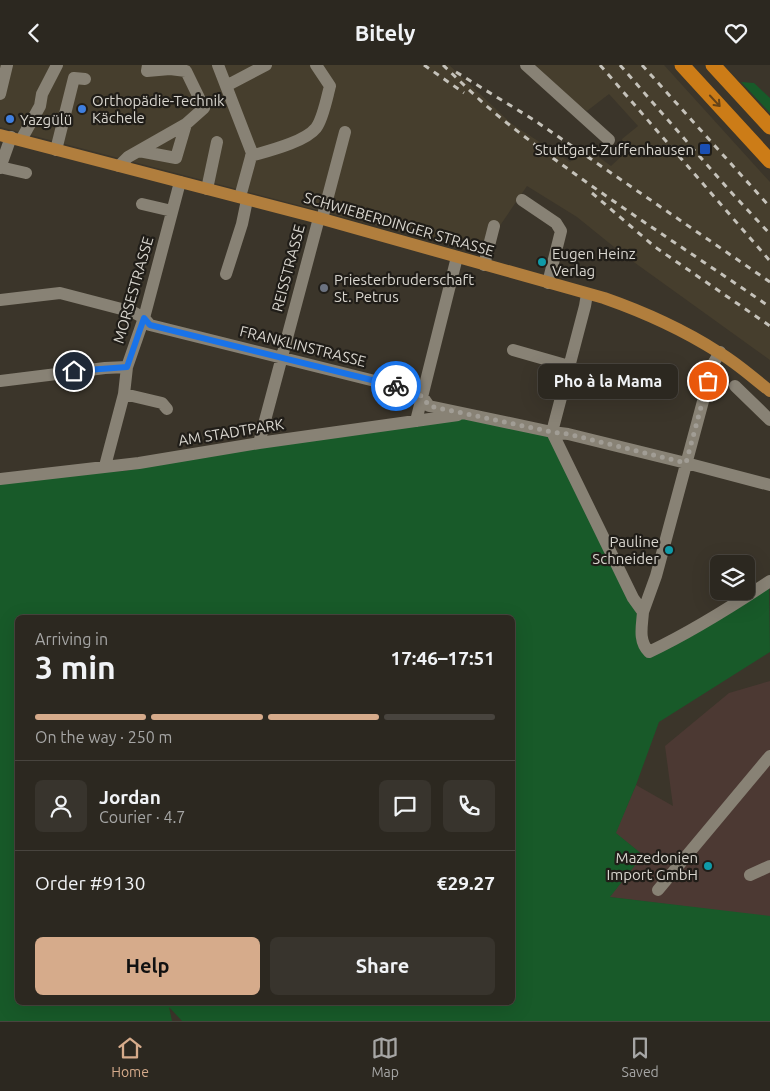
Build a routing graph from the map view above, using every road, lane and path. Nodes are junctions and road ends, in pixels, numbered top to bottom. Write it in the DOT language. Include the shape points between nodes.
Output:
graph roads {
  1 [pos="7,65"];
  2 [pos="58,65"];
  3 [pos="148,65"];
  4 [pos="218,65"];
  5 [pos="266,65"];
  6 [pos="316,65"];
  7 [pos="526,65"];
  8 [pos="682,65"];
  9 [pos="713,65"];
  10 [pos="169,67"];
  11 [pos="85,79"];
  12 [pos="226,86"];
  13 [pos="0,94"];
  14 [pos="186,124"];
  15 [pos="770,127"];
  16 [pos="345,132"];
  17 [pos="11,137"];
  18 [pos="609,140"];
  19 [pos="217,142"];
  20 [pos="56,150"];
  21 [pos="139,151"];
  22 [pos="251,156"];
  23 [pos="770,161"];
  24 [pos="119,166"];
  25 [pos="0,167"];
  26 [pos="26,173"];
  27 [pos="180,182"];
  28 [pos="207,189"];
  29 [pos="244,199"];
  30 [pos="522,200"];
  31 [pos="142,204"];
  32 [pos="172,211"];
  33 [pos="320,219"];
  34 [pos="494,226"];
  35 [pos="457,257"];
  36 [pos="484,265"];
  37 [pos="226,274"];
  38 [pos="548,283"];
  39 [pos="587,294"];
  40 [pos="0,300"];
  41 [pos="144,318"];
  42 [pos="513,350"];
  43 [pos="720,352"];
  44 [pos="281,358"];
  45 [pos="570,366"];
  46 [pos="127,367"];
  47 [pos="0,381"];
  48 [pos="735,386"];
  49 [pos="770,391"];
  50 [pos="124,394"];
  51 [pos="422,395"];
  52 [pos="167,409"];
  53 [pos="466,414"];
  54 [pos="770,420"];
  55 [pos="416,421"];
  56 [pos="552,432"];
  57 [pos="259,443"];
  58 [pos="686,463"];
  59 [pos="105,466"];
  60 [pos="0,479"];
  61 [pos="770,485"];
  62 [pos="770,581"];
  63 [pos="643,612"];
  64 [pos="770,756"];
  65 [pos="770,866"];
  66 [pos="750,875"];
  67 [pos="658,890"];
  1 -- 13 [label="street"];
  2 -- 17 [label="street" via="42,94 40,106"];
  3 -- 10 [label="street" via="146,71"];
  4 -- 12 [label="street"];
  5 -- 12 [label="street"];
  6 -- 22 [label="street" via="330,86 318,127 300,139"];
  7 -- 18 [label="street"];
  8 -- 23 [label="highway, one-way"];
  9 -- 15 [label="highway"];
  10 -- 14 [label="street" via="186,71 204,108"];
  11 -- 20 [label="street" via="74,78"];
  12 -- 22 [label="street"];
  14 -- 21 [label="street"];
  14 -- 21 [label="street" via="176,158"];
  16 -- 33 [label="street, REISSTRASSE"];
  17 -- 20 [label="main road, SCHWIEBERDINGER STRASSE"];
  17 -- 25 [label="street"];
  19 -- 28 [label="street"];
  20 -- 24 [label="main road, SCHWIEBERDINGER STRASSE"];
  21 -- 24 [label="street"];
  22 -- 29 [label="street"];
  24 -- 27 [label="main road, SCHWIEBERDINGER STRASSE"];
  25 -- 26 [label="street"];
  27 -- 28 [label="main road, SCHWIEBERDINGER STRASSE"];
  27 -- 32 [label="street, MORSESTRASSE"];
  28 -- 29 [label="main road, SCHWIEBERDINGER STRASSE"];
  29 -- 33 [label="main road, SCHWIEBERDINGER STRASSE"];
  29 -- 37 [label="street" via="242,224"];
  30 -- 38 [label="street" via="556,223 561,231"];
  31 -- 32 [label="street"];
  32 -- 41 [label="street, MORSESTRASSE"];
  33 -- 35 [label="main road, SCHWIEBERDINGER STRASSE"];
  33 -- 44 [label="street, REISSTRASSE"];
  34 -- 36 [label="street"];
  35 -- 36 [label="main road, SCHWIEBERDINGER STRASSE"];
  35 -- 51 [label="street"];
  36 -- 38 [label="main road, SCHWIEBERDINGER STRASSE"];
  38 -- 39 [label="main road, SCHWIEBERDINGER STRASSE"];
  39 -- 43 [label="main road, SCHWIEBERDINGER STRASSE" via="647,314"];
  39 -- 45 [label="street"];
  40 -- 41 [label="street, FRANKLINSTRASSE" via="60,293 133,311"];
  41 -- 44 [label="street, FRANKLINSTRASSE" via="150,325"];
  41 -- 46 [label="street, MORSESTRASSE"];
  42 -- 45 [label="street"];
  43 -- 49 [label="main road, SCHWIEBERDINGER STRASSE"];
  43 -- 58 [label="street" via="713,364"];
  44 -- 51 [label="street, FRANKLINSTRASSE"];
  44 -- 57 [label="street, REISSTRASSE"];
  45 -- 56 [label="street"];
  46 -- 47 [label="street"];
  46 -- 50 [label="street, MORSESTRASSE"];
  48 -- 54 [label="street"];
  50 -- 52 [label="street" via="162,403"];
  50 -- 59 [label="street, MORSESTRASSE"];
  51 -- 53 [label="street, FRANKLINSTRASSE" via="429,406"];
  51 -- 55 [label="street"];
  53 -- 55 [label="street, AM STADTPARK"];
  53 -- 56 [label="street, FRANKLINSTRASSE"];
  55 -- 57 [label="street, AM STADTPARK"];
  56 -- 58 [label="street, FRANKLINSTRASSE"];
  56 -- 63 [label="street" via="632,598"];
  57 -- 59 [label="street, AM STADTPARK"];
  58 -- 61 [label="street, FRANKLINSTRASSE"];
  58 -- 63 [label="street" via="656,576"];
  59 -- 60 [label="street, AM STADTPARK"];
  62 -- 63 [label="street" via="712,619 649,652 643,647 641,635"];
  64 -- 67 [label="street"];
  65 -- 66 [label="street"];
}
